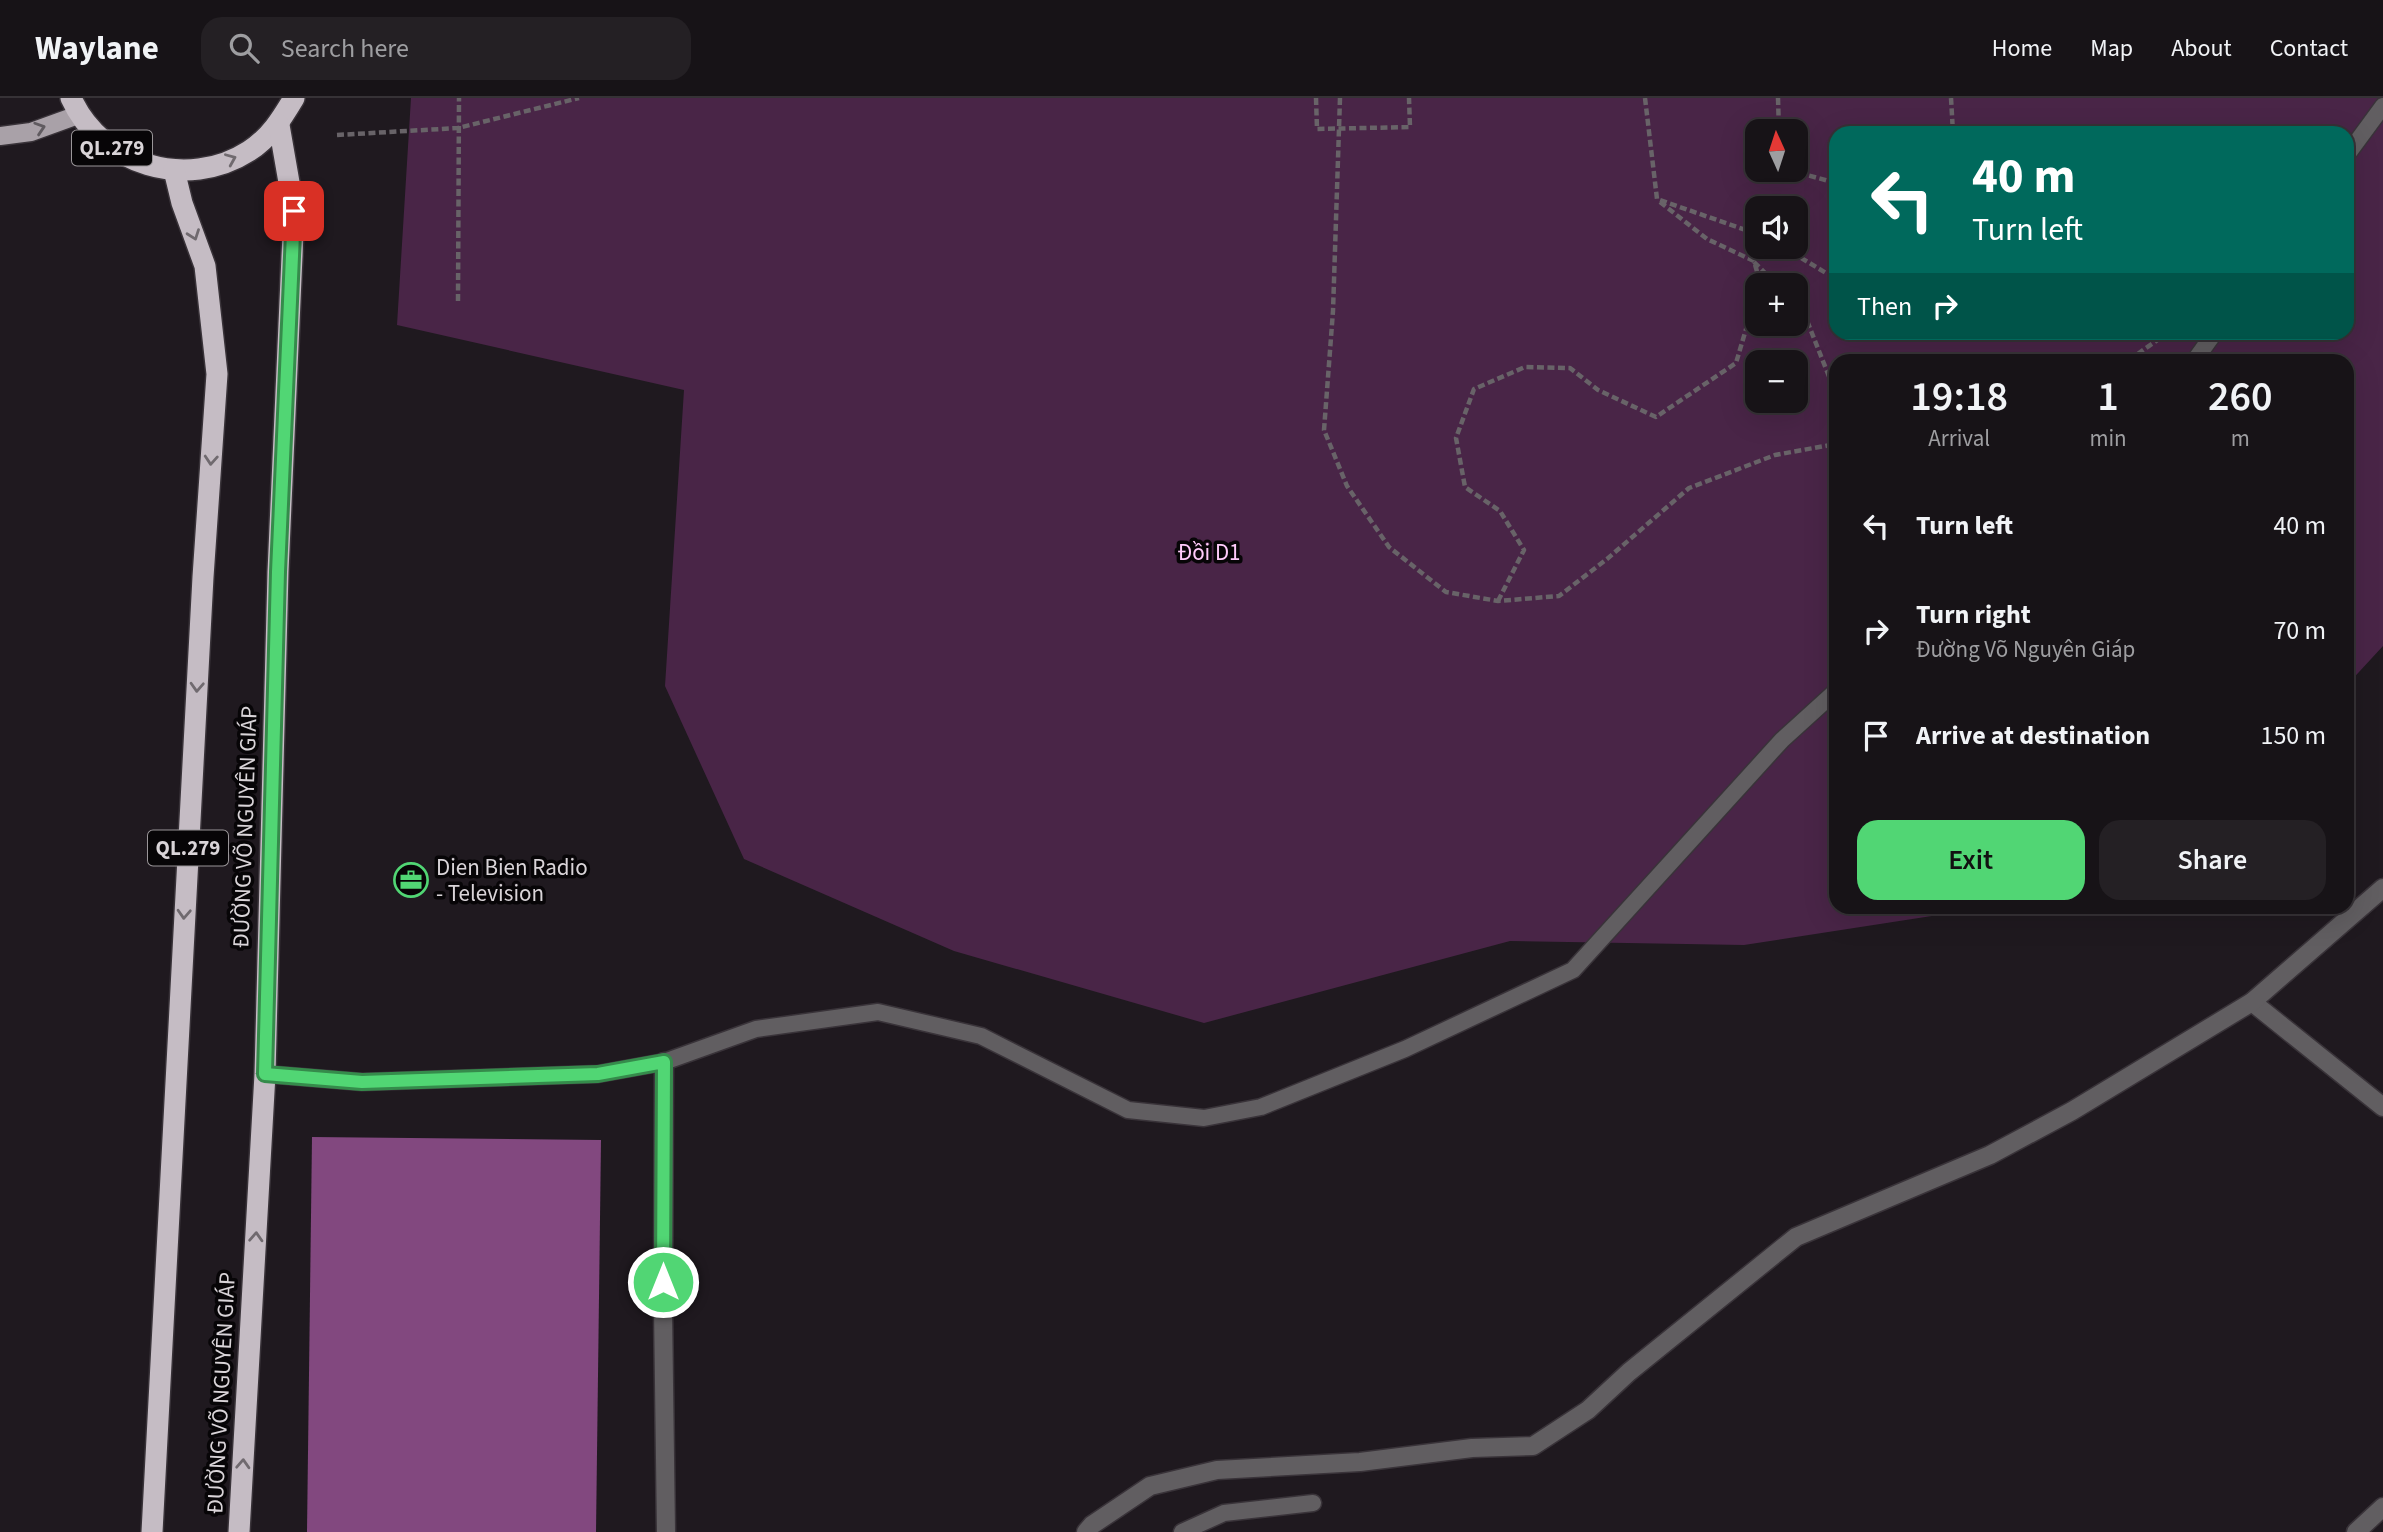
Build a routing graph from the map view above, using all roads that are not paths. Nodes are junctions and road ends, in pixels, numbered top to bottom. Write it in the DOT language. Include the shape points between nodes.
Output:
graph roads {
  1 [pos="294,98"];
  2 [pos="74,106"];
  3 [pos="2383,106"];
  4 [pos="279,125"];
  5 [pos="0,136"];
  6 [pos="2354,145"];
  7 [pos="174,170"];
  8 [pos="1829,697"];
  9 [pos="2383,888"];
  10 [pos="2354,913"];
  11 [pos="2353,914"];
  12 [pos="2252,1002"];
  13 [pos="664,1062"];
  14 [pos="265,1074"];
  15 [pos="2383,1108"];
  16 [pos="1313,1503"];
  17 [pos="2383,1507"];
  18 [pos="152,1532"];
  19 [pos="239,1532"];
  20 [pos="666,1532"];
  21 [pos="1086,1532"];
  22 [pos="1182,1532"];
  23 [pos="2356,1532"];
  1 -- 4 [label="highway, QL.279"];
  5 -- 2 [label="main road, one-way" via="31,132"];
  2 -- 7 [label="highway, QL.279" via="103,143 135,162"];
  3 -- 6 [label="lane"];
  7 -- 4 [label="highway, QL.279, one-way" via="213,167 249,151"];
  4 -- 14 [label="highway, ĐƯỜNG VÕ NGUYÊN GIÁP" via="294,211 278,572"];
  7 -- 18 [label="highway, QL.279, one-way" via="205,266 217,374"];
  8 -- 13 [label="lane" via="1782,740 1573,971 1405,1049 1261,1107 1204,1118 1128,1110 981,1036 878,1012 756,1029"];
  9 -- 10 [label="street"];
  11 -- 12 [label="street"];
  12 -- 15 [label="street"];
  12 -- 21 [label="street" via="1990,1155 1796,1237 1588,1410 1533,1446 1217,1470 1150,1486"];
  13 -- 14 [label="lane" via="598,1074 362,1082"];
  13 -- 20 [label="street"];
  19 -- 14 [label="highway, ĐƯỜNG VÕ NGUYÊN GIÁP, one-way"];
  16 -- 22 [label="lane" via="1224,1513"];
  17 -- 23 [label="street"];
}
